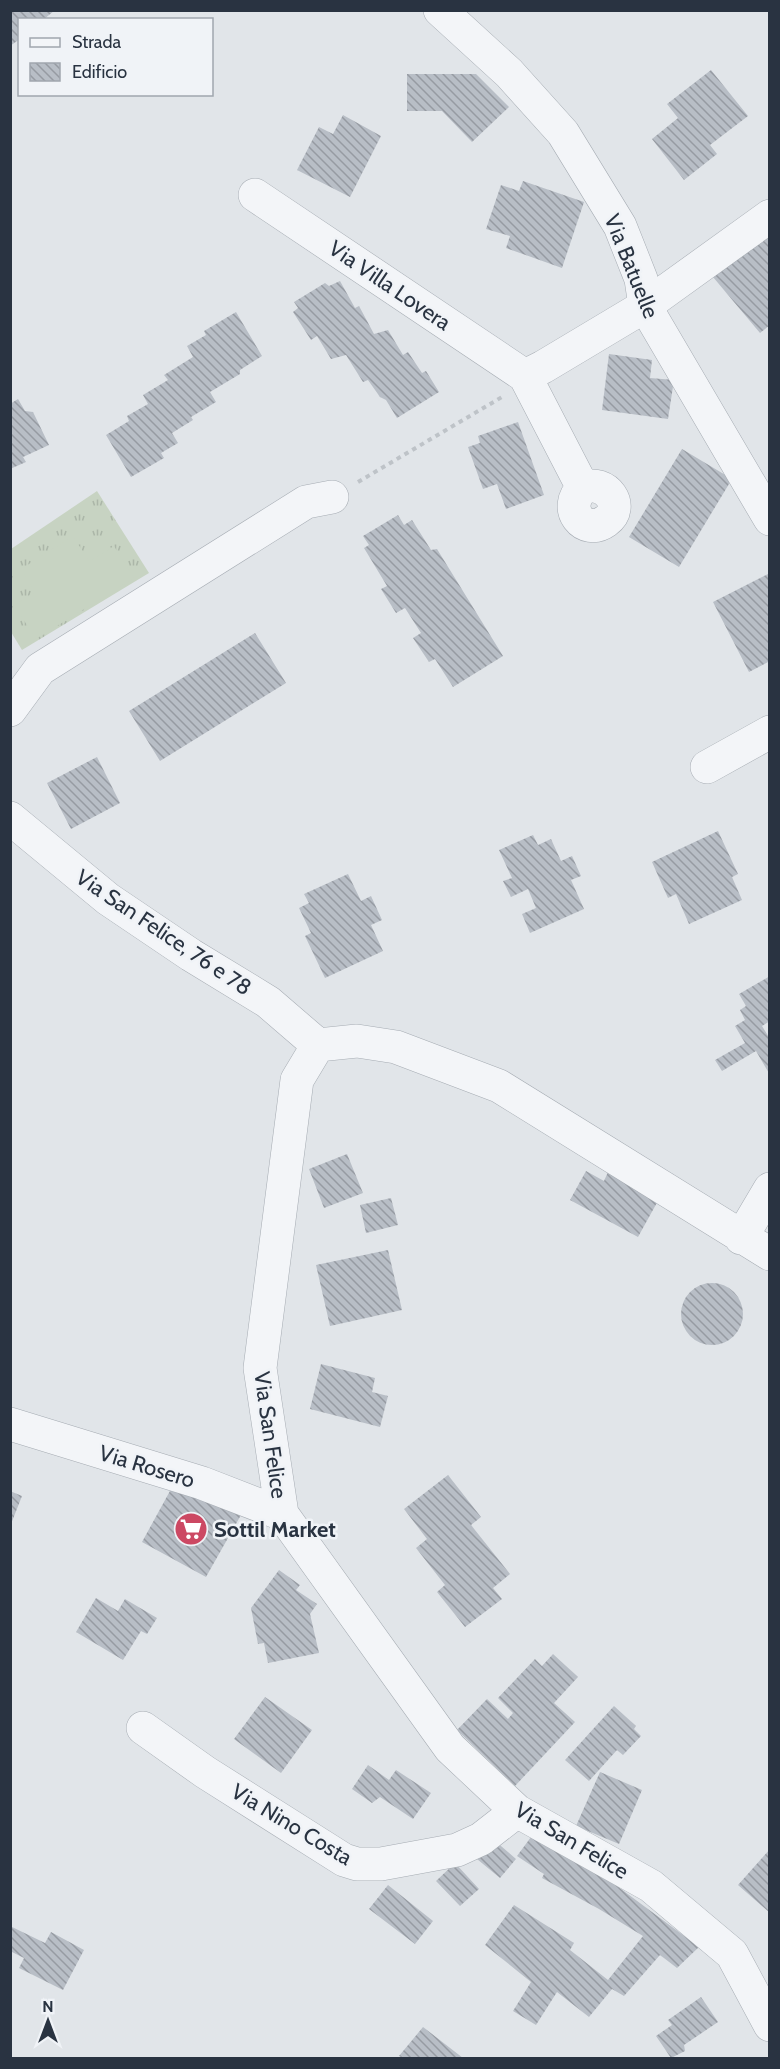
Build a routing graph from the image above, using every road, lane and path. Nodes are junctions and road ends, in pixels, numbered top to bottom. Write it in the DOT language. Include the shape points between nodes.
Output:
graph roads {
  1 [pos="440,10"];
  2 [pos="255,195"];
  3 [pos="770,216"];
  4 [pos="645,306"];
  5 [pos="525,376"];
  6 [pos="583,488"];
  7 [pos="332,497"];
  8 [pos="770,519"];
  9 [pos="10,710"];
  10 [pos="770,732"];
  11 [pos="707,767"];
  12 [pos="10,818"];
  13 [pos="318,1045"];
  14 [pos="770,1189"];
  15 [pos="741,1238"];
  16 [pos="770,1254"];
  17 [pos="10,1424"];
  18 [pos="282,1514"];
  19 [pos="143,1728"];
  20 [pos="517,1811"];
  21 [pos="770,2025"];
  1 -- 4 [label="street, Via Batuelle" via="509,73 563,133 620,226 641,279"];
  2 -- 5 [label="street, Via Villa Lovera"];
  3 -- 4 [label="street"];
  4 -- 5 [label="street"];
  4 -- 8 [label="street, Via Batuelle"];
  5 -- 6 [label="street, Via Villa Lovera"];
  5 -- 7 [label="path" via="516,389"];
  7 -- 9 [label="street" via="306,502 40,669"];
  10 -- 11 [label="street"];
  12 -- 13 [label="street, Via San Felice, 76 e 78" via="108,899 191,956 268,1002"];
  13 -- 15 [label="street" via="357,1041 396,1047 499,1086"];
  13 -- 18 [label="street, Via San Felice" via="297,1080 260,1368"];
  14 -- 15 [label="street"];
  15 -- 16 [label="street"];
  17 -- 18 [label="street, Via Rosero" via="202,1483"];
  18 -- 20 [label="street, Via San Felice" via="450,1748"];
  19 -- 20 [label="street, Via Nino Costa" via="205,1772 344,1860 357,1864 402,1861 457,1850 481,1839"];
  20 -- 21 [label="street, Via San Felice" via="651,1886 732,1954"];
}
